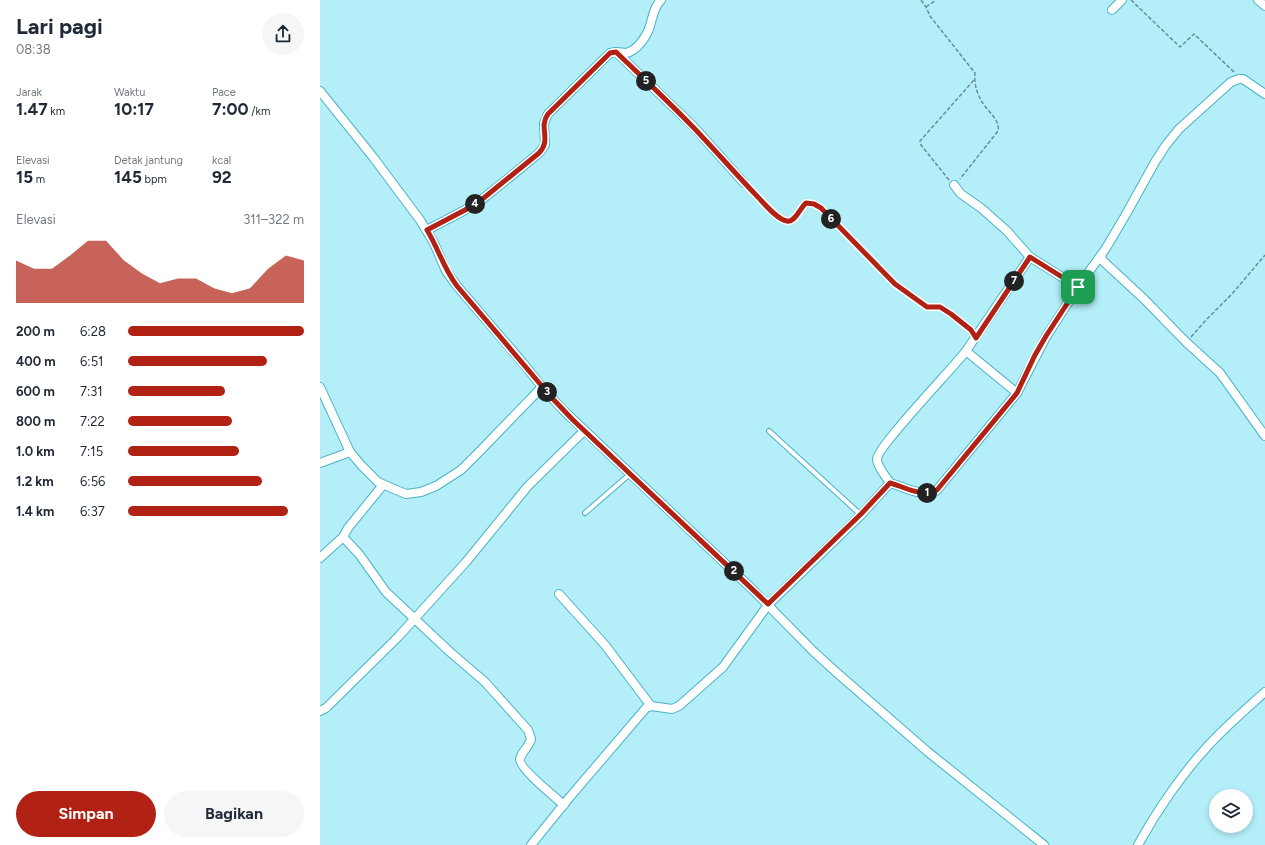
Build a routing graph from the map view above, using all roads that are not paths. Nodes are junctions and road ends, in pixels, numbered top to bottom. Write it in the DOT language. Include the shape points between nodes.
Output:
graph roads {
  1 [pos="661,0"];
  2 [pos="1122,0"];
  3 [pos="1258,0"];
  4 [pos="1265,6"];
  5 [pos="1112,10"];
  6 [pos="616,52"];
  7 [pos="320,91"];
  8 [pos="1265,94"];
  9 [pos="744,183"];
  10 [pos="954,185"];
  11 [pos="427,230"];
  12 [pos="1101,256"];
  13 [pos="1030,257"];
  14 [pos="1078,287"];
  15 [pos="966,351"];
  16 [pos="542,386"];
  17 [pos="320,387"];
  18 [pos="1017,393"];
  19 [pos="584,431"];
  20 [pos="768,431"];
  21 [pos="1265,436"];
  22 [pos="350,452"];
  23 [pos="320,464"];
  24 [pos="631,474"];
  25 [pos="890,483"];
  26 [pos="383,485"];
  27 [pos="585,512"];
  28 [pos="861,514"];
  29 [pos="343,537"];
  30 [pos="320,558"];
  31 [pos="559,594"];
  32 [pos="768,604"];
  33 [pos="414,619"];
  34 [pos="1265,692"];
  35 [pos="651,706"];
  36 [pos="320,711"];
  37 [pos="564,805"];
  38 [pos="531,845"];
  39 [pos="1044,845"];
  40 [pos="1138,845"];
  1 -- 6 [label="street" via="657,4 645,37 626,53"];
  2 -- 5 [label="street"];
  3 -- 4 [label="street"];
  6 -- 9 [label="street" via="694,127"];
  6 -- 11 [label="street" via="610,53 548,114 544,123 545,145 539,153 480,201"];
  7 -- 11 [label="street"];
  8 -- 12 [label="street" via="1241,79 1231,82 1179,129 1155,162"];
  10 -- 13 [label="street" via="961,194 1007,231"];
  11 -- 16 [label="street" via="446,271 454,282"];
  12 -- 14 [label="street"];
  12 -- 21 [label="street" via="1103,261 1220,374"];
  13 -- 14 [label="street"];
  13 -- 15 [label="street"];
  14 -- 18 [label="street" via="1035,355"];
  15 -- 18 [label="street"];
  15 -- 25 [label="street" via="879,453 877,460"];
  16 -- 19 [label="street"];
  16 -- 26 [label="street" via="461,470 436,486 406,494"];
  17 -- 22 [label="street"];
  18 -- 25 [label="street" via="937,490 920,493"];
  19 -- 24 [label="street"];
  19 -- 33 [label="street" via="528,486 466,562"];
  20 -- 28 [label="lane"];
  22 -- 23 [label="street"];
  22 -- 26 [label="street" via="372,477"];
  24 -- 27 [label="lane"];
  24 -- 32 [label="street"];
  25 -- 28 [label="street"];
  26 -- 29 [label="street"];
  28 -- 32 [label="street"];
  29 -- 30 [label="street"];
  29 -- 33 [label="street" via="359,554 386,592"];
  31 -- 35 [label="street" via="605,645"];
  32 -- 35 [label="street" via="723,667 688,699 672,709"];
  32 -- 39 [label="street" via="824,662 915,741"];
  33 -- 36 [label="street" via="373,663"];
  33 -- 37 [label="street" via="485,682 528,730 530,742 520,758 521,763"];
  34 -- 40 [label="street" via="1206,747 1184,775"];
  35 -- 37 [label="street" via="646,708"];
  37 -- 38 [label="street"];
}
